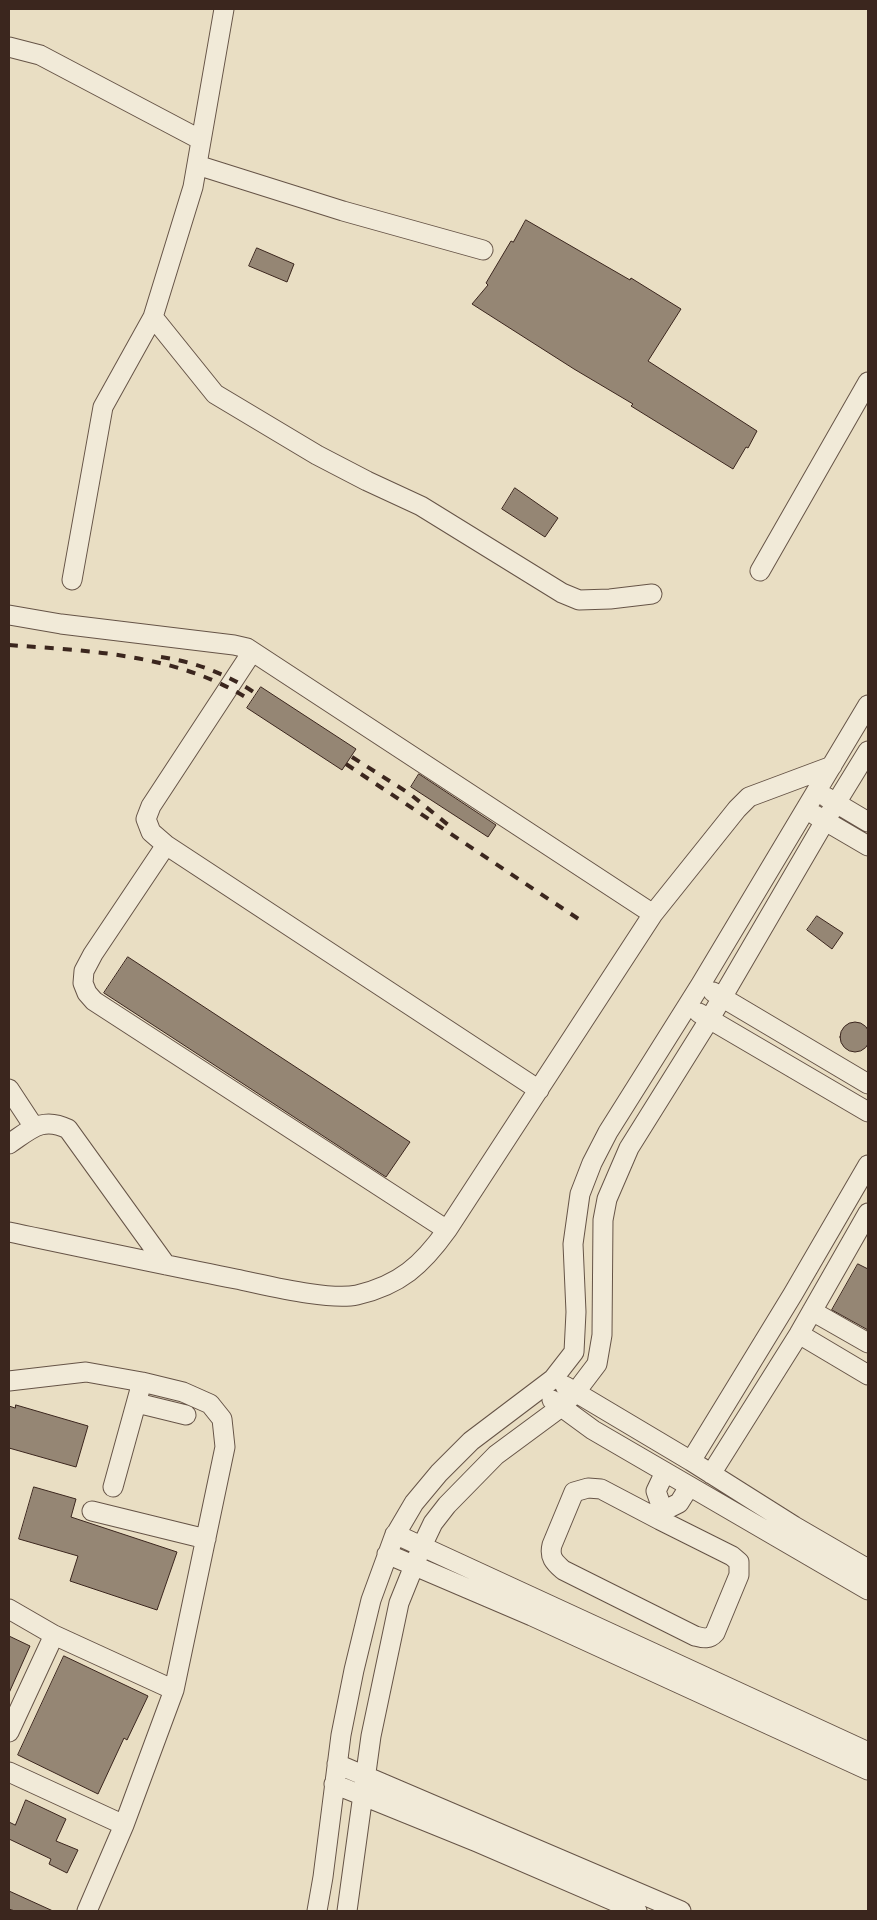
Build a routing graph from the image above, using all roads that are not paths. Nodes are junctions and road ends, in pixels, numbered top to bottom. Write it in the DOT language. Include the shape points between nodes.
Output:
graph roads {
  1 [pos="224,9"];
  2 [pos="9,47"];
  3 [pos="201,140"];
  4 [pos="197,164"];
  5 [pos="484,250"];
  6 [pos="153,317"];
  7 [pos="868,382"];
  8 [pos="760,571"];
  9 [pos="72,580"];
  10 [pos="652,594"];
  11 [pos="9,615"];
  12 [pos="252,652"];
  13 [pos="868,705"];
  14 [pos="868,751"];
  15 [pos="832,766"];
  16 [pos="816,792"];
  17 [pos="837,803"];
  18 [pos="805,809"];
  19 [pos="825,821"];
  20 [pos="868,822"];
  21 [pos="166,845"];
  22 [pos="868,846"];
  23 [pos="653,914"];
  24 [pos="701,984"];
  25 [pos="722,998"];
  26 [pos="688,1004"];
  27 [pos="709,1020"];
  28 [pos="868,1084"];
  29 [pos="9,1089"];
  30 [pos="539,1090"];
  31 [pos="868,1112"];
  32 [pos="34,1127"];
  33 [pos="9,1144"];
  34 [pos="868,1165"];
  35 [pos="868,1213"];
  36 [pos="447,1230"];
  37 [pos="9,1232"];
  38 [pos="166,1265"];
  39 [pos="812,1311"];
  40 [pos="798,1334"];
  41 [pos="868,1343"];
  42 [pos="868,1375"];
  43 [pos="9,1381"];
  44 [pos="142,1382"];
  45 [pos="546,1384"];
  46 [pos="575,1393"];
  47 [pos="137,1403"];
  48 [pos="561,1407"];
  49 [pos="186,1415"];
  50 [pos="691,1461"];
  51 [pos="665,1472"];
  52 [pos="711,1474"];
  53 [pos="113,1487"];
  54 [pos="690,1487"];
  55 [pos="92,1511"];
  56 [pos="661,1515"];
  57 [pos="395,1534"];
  58 [pos="206,1540"];
  59 [pos="422,1546"];
  60 [pos="388,1554"];
  61 [pos="414,1564"];
  62 [pos="868,1569"];
  63 [pos="868,1590"];
  64 [pos="9,1609"];
  65 [pos="54,1635"];
  66 [pos="174,1690"];
  67 [pos="9,1732"];
  68 [pos="868,1752"];
  69 [pos="337,1764"];
  70 [pos="868,1770"];
  71 [pos="9,1772"];
  72 [pos="365,1774"];
  73 [pos="334,1784"];
  74 [pos="362,1795"];
  75 [pos="124,1825"];
  76 [pos="87,1911"];
  77 [pos="317,1911"];
  78 [pos="347,1911"];
  79 [pos="637,1911"];
  80 [pos="681,1911"];
  1 -- 3 [label="street"];
  2 -- 3 [label="street" via="40,55"];
  3 -- 4 [label="street"];
  4 -- 5 [label="street" via="344,211"];
  4 -- 6 [label="street" via="193,187"];
  6 -- 9 [label="street" via="103,407"];
  6 -- 10 [label="street" via="215,394 317,455 421,506 562,593 579,600"];
  7 -- 8 [label="street"];
  11 -- 12 [label="street" via="234,645"];
  12 -- 21 [label="street" via="146,816 151,832"];
  12 -- 23 [label="street"];
  13 -- 15 [label="street"];
  14 -- 17 [label="street"];
  15 -- 16 [label="street"];
  15 -- 23 [label="street" via="748,797"];
  16 -- 17 [label="street"];
  16 -- 18 [label="street"];
  17 -- 19 [label="street"];
  17 -- 20 [label="street"];
  18 -- 19 [label="street"];
  18 -- 24 [label="street"];
  19 -- 22 [label="street"];
  19 -- 25 [label="street"];
  21 -- 30 [label="street"];
  21 -- 36 [label="street" via="92,954 83,977 87,993 94,1001"];
  23 -- 30 [label="street"];
  24 -- 25 [label="street"];
  24 -- 26 [label="street"];
  25 -- 27 [label="street"];
  25 -- 28 [label="street"];
  26 -- 27 [label="street"];
  26 -- 45 [label="street" via="608,1132 580,1194 573,1244 574,1352"];
  27 -- 31 [label="street"];
  27 -- 46 [label="street" via="629,1148 607,1199 603,1220 602,1335 597,1364"];
  29 -- 32 [label="street"];
  30 -- 36 [label="street"];
  32 -- 33 [label="street"];
  32 -- 38 [label="street" via="52,1124 68,1129"];
  34 -- 50 [label="street"];
  35 -- 39 [label="street"];
  36 -- 38 [label="street" via="420,1263 403,1277 354,1296 328,1296"];
  37 -- 38 [label="street"];
  39 -- 40 [label="street"];
  39 -- 41 [label="street"];
  40 -- 42 [label="street"];
  40 -- 52 [label="street"];
  43 -- 44 [label="street" via="86,1372"];
  44 -- 47 [label="street"];
  44 -- 58 [label="street" via="183,1392 210,1404 222,1419 225,1447"];
  45 -- 46 [label="street"];
  45 -- 48 [label="street"];
  45 -- 57 [label="street" via="471,1441 414,1503"];
  46 -- 48 [label="street"];
  46 -- 50 [label="street"];
  47 -- 49 [label="street"];
  47 -- 53 [label="street"];
  48 -- 51 [label="street" via="593,1430"];
  48 -- 59 [label="street" via="496,1456 447,1505 433,1523"];
  50 -- 52 [label="street"];
  51 -- 54 [label="street"];
  51 -- 56 [label="street" via="656,1491"];
  52 -- 62 [label="street"];
  54 -- 56 [label="street" via="679,1503"];
  54 -- 63 [label="street"];
  55 -- 58 [label="street"];
  56 -- 56 [label="street" via="739,1562 739,1576 711,1638 695,1636 563,1570 550,1554 574,1492 601,1489"];
  57 -- 59 [label="street"];
  57 -- 60 [label="street"];
  58 -- 66 [label="street"];
  59 -- 61 [label="street"];
  59 -- 68 [label="street"];
  60 -- 61 [label="street"];
  60 -- 69 [label="street" via="371,1600"];
  61 -- 70 [label="street"];
  61 -- 72 [label="street" via="399,1603"];
  64 -- 65 [label="street"];
  65 -- 66 [label="street"];
  65 -- 67 [label="street"];
  66 -- 75 [label="street"];
  69 -- 72 [label="street"];
  69 -- 73 [label="street"];
  71 -- 75 [label="street"];
  72 -- 74 [label="street"];
  72 -- 80 [label="street"];
  73 -- 74 [label="street"];
  73 -- 77 [label="street"];
  74 -- 78 [label="street"];
  74 -- 79 [label="street"];
  75 -- 76 [label="street"];
}
